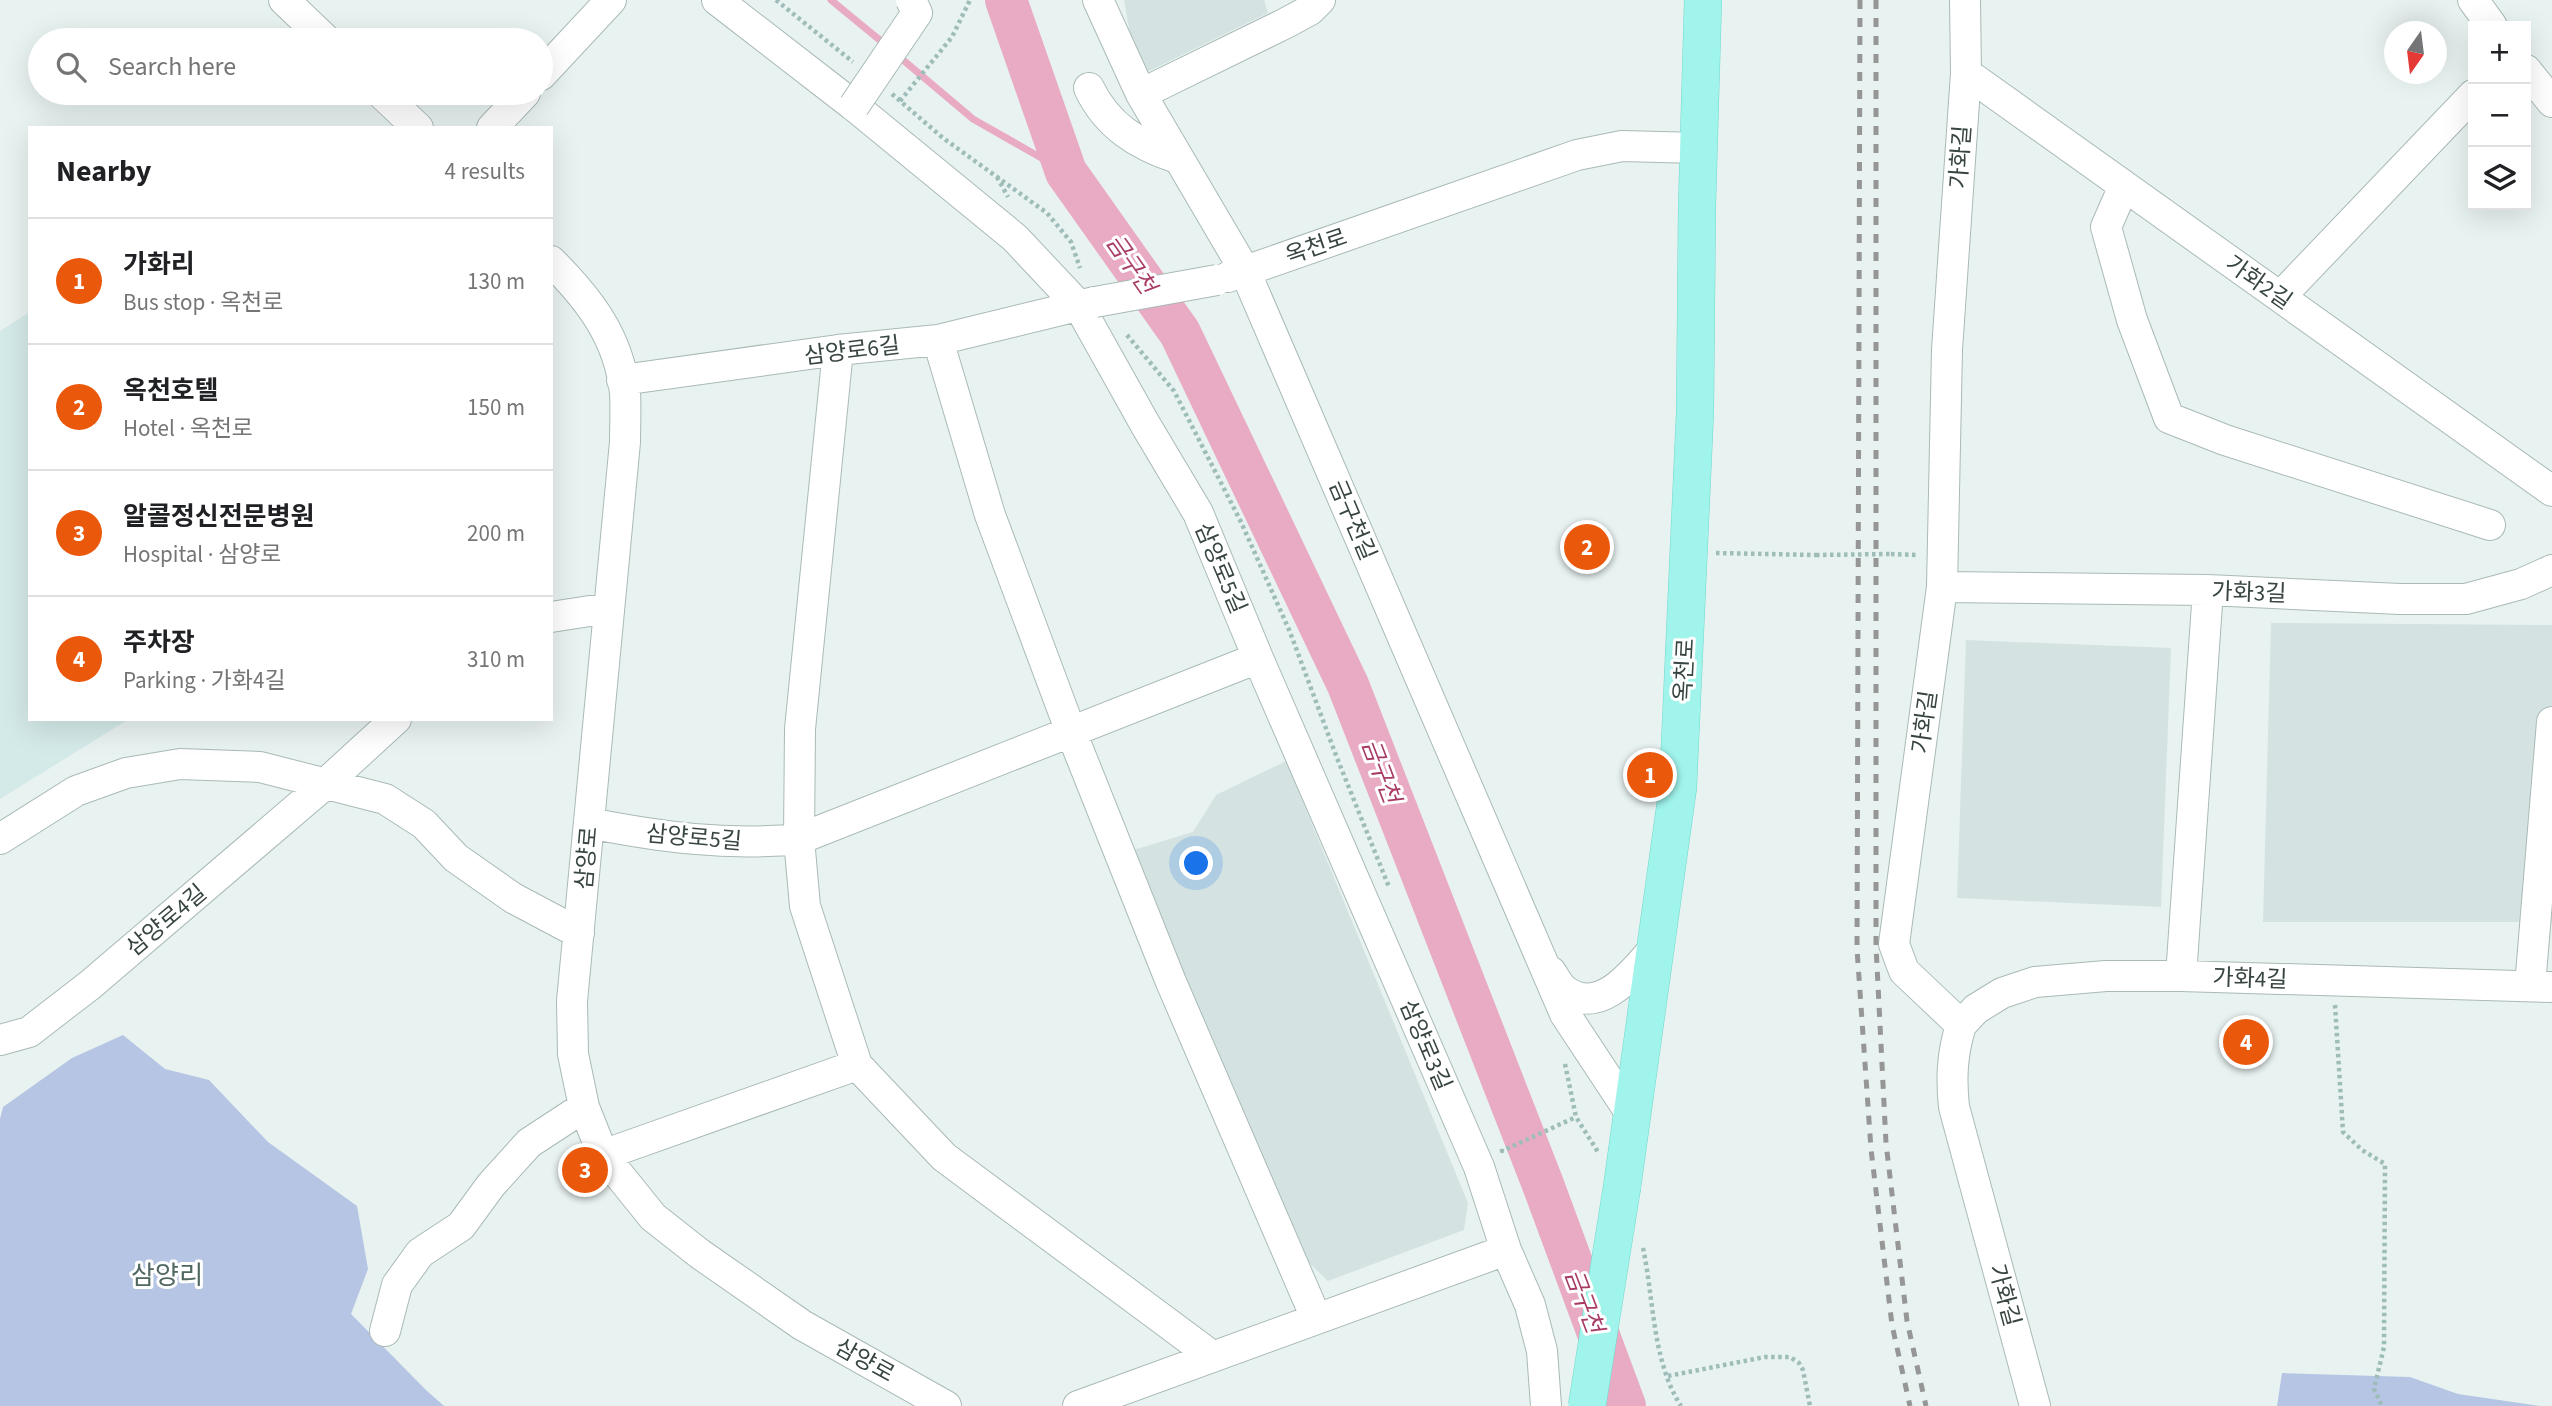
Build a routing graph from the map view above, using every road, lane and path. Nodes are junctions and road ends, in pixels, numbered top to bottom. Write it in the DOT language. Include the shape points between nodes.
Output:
graph roads {
  1 [pos="284,0"];
  2 [pos="611,0"];
  3 [pos="716,0"];
  4 [pos="911,0"];
  5 [pos="970,0"];
  6 [pos="1098,0"];
  7 [pos="1320,0"];
  8 [pos="1703,0"];
  9 [pos="1965,0"];
  10 [pos="2473,0"];
  11 [pos="2488,21"];
  12 [pos="313,28"];
  13 [pos="553,62"];
  14 [pos="1966,73"];
  15 [pos="2531,76"];
  16 [pos="1089,88"];
  17 [pos="1141,93"];
  18 [pos="901,99"];
  19 [pos="2468,100"];
  20 [pos="2552,102"];
  21 [pos="394,105"];
  22 [pos="513,105"];
  23 [pos="854,106"];
  24 [pos="416,126"];
  25 [pos="494,126"];
  26 [pos="1699,148"];
  27 [pos="1177,158"];
  28 [pos="2124,186"];
  29 [pos="1245,271"];
  30 [pos="556,276"];
  31 [pos="2280,297"];
  32 [pos="1087,304"];
  33 [pos="938,340"];
  34 [pos="838,350"];
  35 [pos="622,380"];
  36 [pos="2552,491"];
  37 [pos="2490,526"];
  38 [pos="1689,552"];
  39 [pos="1905,554"];
  40 [pos="2552,570"];
  41 [pos="1942,587"];
  42 [pos="2208,590"];
  43 [pos="609,608"];
  44 [pos="553,617"];
  45 [pos="1258,658"];
  46 [pos="394,721"];
  47 [pos="2552,722"];
  48 [pos="1071,731"];
  49 [pos="324,785"];
  50 [pos="589,823"];
  51 [pos="0,839"];
  52 [pos="799,839"];
  53 [pos="579,933"];
  54 [pos="1657,945"];
  55 [pos="1540,958"];
  56 [pos="2181,976"];
  57 [pos="2333,981"];
  58 [pos="2541,987"];
  59 [pos="1961,1025"];
  60 [pos="0,1040"];
  61 [pos="857,1065"];
  62 [pos="584,1107"];
  63 [pos="1576,1117"];
  64 [pos="1633,1117"];
  65 [pos="1508,1149"];
  66 [pos="603,1155"];
  67 [pos="1506,1250"];
  68 [pos="1316,1318"];
  69 [pos="385,1331"];
  70 [pos="1212,1356"];
  71 [pos="1668,1376"];
  72 [pos="947,1406"];
  73 [pos="1078,1406"];
  74 [pos="1546,1406"];
  75 [pos="1587,1406"];
  76 [pos="1810,1406"];
  77 [pos="2035,1406"];
  78 [pos="2382,1406"];
  1 -- 12 [label="street"];
  2 -- 13 [label="street"];
  3 -- 23 [label="street, 삼양로5길"];
  4 -- 23 [label="street, bridge" via="918,13"];
  5 -- 18 [label="path" via="952,37"];
  6 -- 17 [label="street, 금구천길"];
  7 -- 17 [label="street" via="1286,23"];
  8 -- 26 [label="main road, 옥천로"];
  9 -- 14 [label="street, 가화길"];
  10 -- 11 [label="street"];
  14 -- 28 [label="street, 가화2길"];
  14 -- 41 [label="street, 가화길" via="1947,350"];
  15 -- 20 [label="street"];
  16 -- 27 [label="street" via="1097,106 1122,132"];
  17 -- 27 [label="street, 금구천길"];
  19 -- 31 [label="street"];
  21 -- 24 [label="street"];
  22 -- 25 [label="street"];
  23 -- 32 [label="street, 삼양로5길" via="1015,238"];
  26 -- 29 [label="street, 옥천로" via="1622,146 1577,155"];
  26 -- 38 [label="main road, 옥천로"];
  27 -- 29 [label="street, 금구천길"];
  28 -- 31 [label="street, 가화2길"];
  28 -- 37 [label="street" via="2106,227 2132,320 2169,418"];
  29 -- 32 [label="street, 옥천로, bridge"];
  29 -- 55 [label="street, 금구천길"];
  30 -- 35 [label="street, 삼양로" via="598,314 617,353"];
  31 -- 36 [label="street, 가화2길"];
  32 -- 33 [label="street, 삼양로6길"];
  32 -- 45 [label="street, 삼양로5길" via="1198,513"];
  33 -- 34 [label="street, 삼양로6길"];
  33 -- 48 [label="street" via="990,515"];
  34 -- 35 [label="street, 삼양로6길"];
  34 -- 52 [label="street" via="800,729"];
  35 -- 43 [label="street, 삼양로" via="625,442"];
  38 -- 39 [label="path, bridge"];
  38 -- 54 [label="main road, 옥천로" via="1678,788"];
  40 -- 42 [label="street, 가화3길" via="2466,599"];
  41 -- 42 [label="street, 가화3길"];
  41 -- 59 [label="street, 가화길" via="1895,944 1904,971"];
  42 -- 56 [label="street"];
  43 -- 44 [label="street"];
  43 -- 50 [label="street, 삼양로"];
  45 -- 48 [label="street, 삼양로5길"];
  45 -- 67 [label="street, 삼양로3길" via="1479,1167"];
  46 -- 49 [label="street"];
  47 -- 58 [label="street"];
  48 -- 52 [label="street, 삼양로5길"];
  48 -- 68 [label="street" via="1171,982"];
  49 -- 51 [label="street" via="260,767 180,764 126,772 76,791"];
  49 -- 53 [label="street" via="385,799 424,824 456,858 513,898"];
  49 -- 60 [label="street, 삼양로4길" via="90,985 29,1032"];
  50 -- 52 [label="street, 삼양로5길" via="722,842"];
  50 -- 53 [label="street, 삼양로"];
  52 -- 61 [label="street" via="805,906"];
  53 -- 62 [label="street, 삼양로" via="572,1001 573,1054"];
  54 -- 55 [label="street" via="1615,989 1597,999 1563,989"];
  54 -- 64 [label="main road, 옥천로"];
  55 -- 64 [label="street" via="1565,1014"];
  56 -- 57 [label="street, 가화4길"];
  56 -- 59 [label="street, 가화4길" via="2035,982 2002,993"];
  57 -- 58 [label="street, 가화4길"];
  57 -- 78 [label="path" via="2343,1132 2385,1164 2384,1347 2374,1388"];
  59 -- 77 [label="street, 가화길" via="1951,1077 1954,1107"];
  61 -- 66 [label="street"];
  61 -- 70 [label="street" via="944,1157"];
  62 -- 66 [label="street, 삼양로"];
  62 -- 69 [label="street" via="529,1143 461,1226 420,1253 397,1285"];
  63 -- 65 [label="path"];
  64 -- 75 [label="main road, 옥천로, bridge"];
  66 -- 72 [label="street, 삼양로" via="653,1217 700,1254 802,1325"];
  67 -- 68 [label="street"];
  67 -- 74 [label="street, 삼양로3길" via="1530,1305 1542,1351"];
  68 -- 70 [label="street"];
  70 -- 73 [label="street"];
  71 -- 76 [label="path" via="1772,1356 1790,1357 1803,1370"];
}
